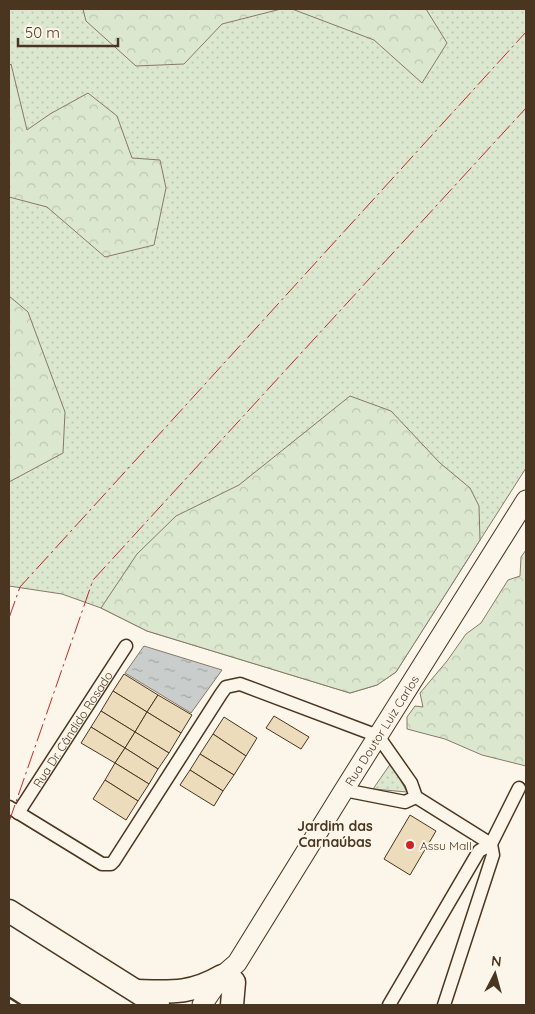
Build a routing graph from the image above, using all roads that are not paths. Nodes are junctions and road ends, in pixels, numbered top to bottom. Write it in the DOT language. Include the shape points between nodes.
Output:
graph roads {
  1 [pos="526,500"];
  2 [pos="126,646"];
  3 [pos="378,736"];
  4 [pos="519,788"];
  5 [pos="344,790"];
  6 [pos="416,797"];
  7 [pos="13,810"];
  8 [pos="491,844"];
  9 [pos="9,911"];
  10 [pos="231,974"];
  11 [pos="136,991"];
  12 [pos="158,1005"];
  13 [pos="202,1005"];
  14 [pos="222,1005"];
  15 [pos="232,1005"];
  16 [pos="389,1005"];
  17 [pos="444,1005"];
  1 -- 3 [label="main road, Rua Doutor Luiz Carlos"];
  2 -- 7 [label="street, Rua Dr. Cândido Rosado"];
  3 -- 5 [label="main road, Rua Doutor Luiz Carlos"];
  3 -- 6 [label="street" via="411,783"];
  3 -- 7 [label="street" via="240,684 232,685 221,694 111,864 102,864"];
  4 -- 8 [label="street"];
  5 -- 6 [label="street" via="405,802"];
  5 -- 10 [label="main road, Rua Doutor Luiz Carlos"];
  6 -- 8 [label="street"];
  8 -- 16 [label="street" via="479,851"];
  8 -- 17 [label="street" via="492,855"];
  9 -- 11 [label="highway"];
  10 -- 11 [label="highway" via="195,990"];
  10 -- 13 [label="main road" via="213,988"];
  10 -- 14 [label="main road"];
  10 -- 15 [label="highway"];
  11 -- 12 [label="highway"];
}
